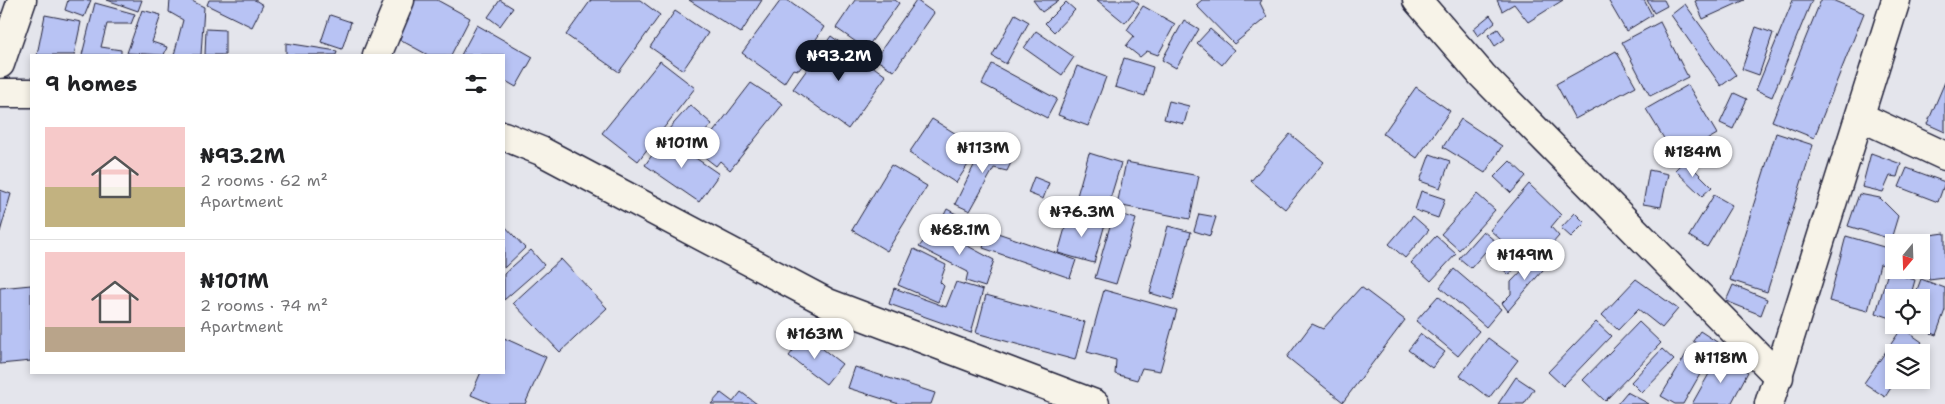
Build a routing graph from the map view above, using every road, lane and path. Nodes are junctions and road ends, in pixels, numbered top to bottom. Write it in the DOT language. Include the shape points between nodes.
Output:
graph roads {
  1 [pos="22,0"];
  2 [pos="400,0"];
  3 [pos="1417,0"];
  4 [pos="1896,0"];
  5 [pos="377,54"];
  6 [pos="0,64"];
  7 [pos="0,93"];
  8 [pos="30,93"];
  9 [pos="1861,117"];
  10 [pos="505,136"];
  11 [pos="1945,156"];
  12 [pos="1779,376"];
  13 [pos="1048,396"];
  14 [pos="1095,404"];
  15 [pos="1769,404"];
  1 -- 6 [label="street"];
  2 -- 5 [label="street"];
  3 -- 12 [label="street" via="1482,75"];
  4 -- 9 [label="street"];
  7 -- 8 [label="street"];
  9 -- 11 [label="street"];
  9 -- 12 [label="street"];
  10 -- 13 [label="street" via="541,151 828,304"];
  12 -- 15 [label="street"];
  13 -- 14 [label="street"];
}
